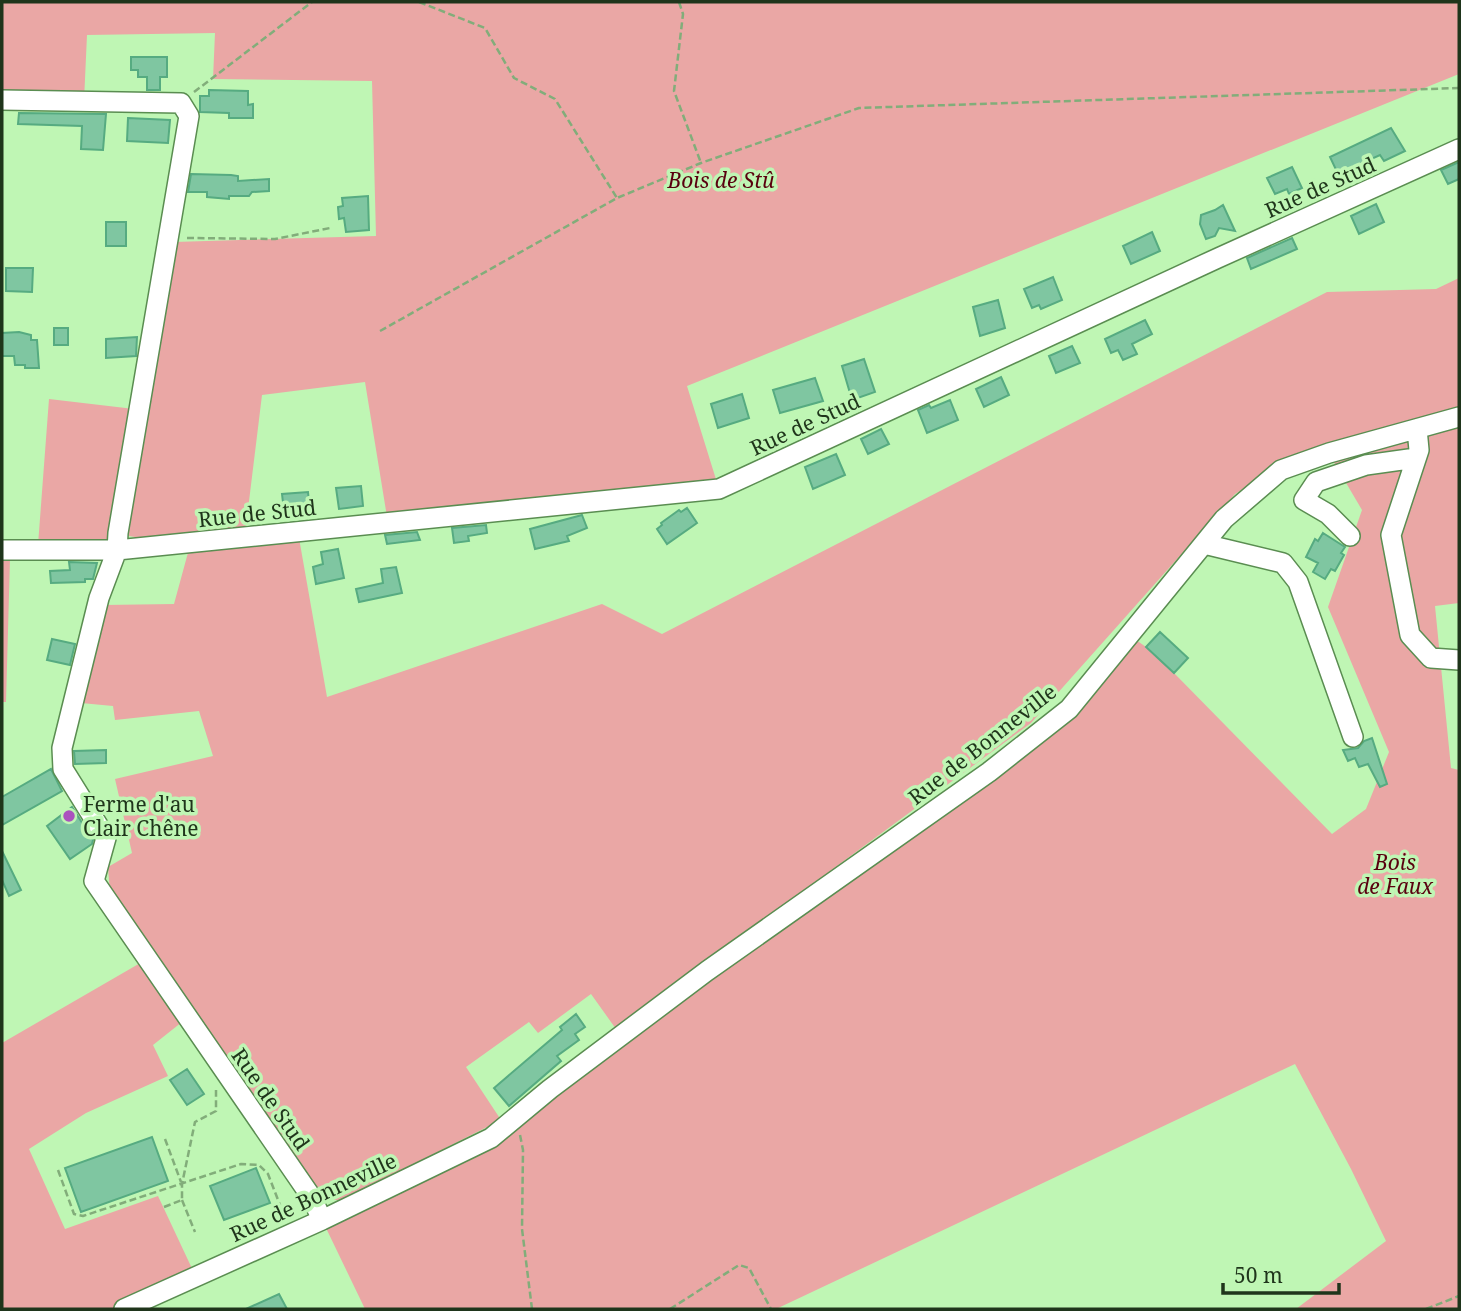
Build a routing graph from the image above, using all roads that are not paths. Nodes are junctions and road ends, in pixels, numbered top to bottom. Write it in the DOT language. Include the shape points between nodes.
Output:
graph roads {
  1 [pos="2,100"];
  2 [pos="1459,149"];
  3 [pos="1459,417"];
  4 [pos="1417,429"];
  5 [pos="1416,457"];
  6 [pos="1350,536"];
  7 [pos="1204,544"];
  8 [pos="2,550"];
  9 [pos="117,550"];
  10 [pos="1459,660"];
  11 [pos="1353,737"];
  12 [pos="322,1220"];
  13 [pos="124,1309"];
  1 -- 9 [label="street, Rue de Stud" via="181,103 189,116"];
  2 -- 9 [label="street, Rue de Stud" via="719,489"];
  3 -- 4 [label="street, Rue de Bonneville"];
  4 -- 5 [label="street"];
  4 -- 7 [label="street, Rue de Bonneville" via="1281,470 1224,519"];
  5 -- 6 [label="street" via="1366,465 1316,482 1304,500 1328,514"];
  5 -- 10 [label="street" via="1391,535 1410,635 1431,658"];
  7 -- 11 [label="street" via="1283,564 1298,582"];
  7 -- 12 [label="street, Rue de Bonneville" via="1069,709 989,772 707,971 491,1138"];
  8 -- 9 [label="street, Rue de Stud"];
  9 -- 12 [label="street, Rue de Stud" via="99,598 62,748 62,769 106,838 94,881 312,1198"];
  12 -- 13 [label="street, Rue de Bonneville"];
}
